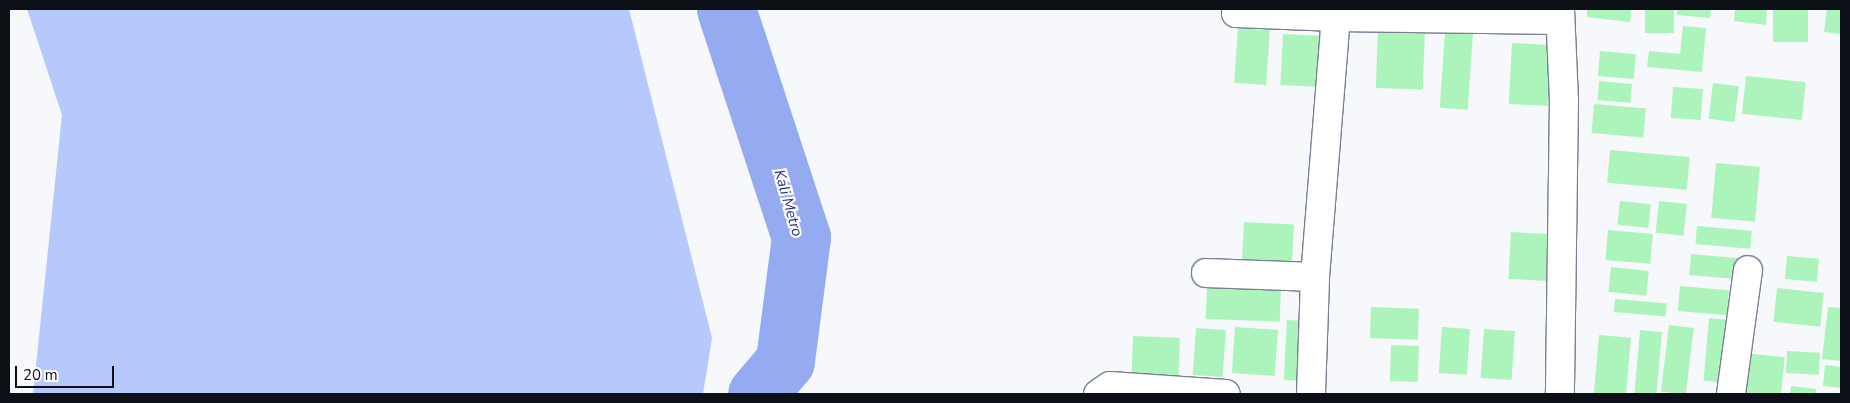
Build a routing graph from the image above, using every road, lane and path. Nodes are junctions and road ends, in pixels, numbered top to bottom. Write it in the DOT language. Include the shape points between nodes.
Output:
graph roads {
  1 [pos="1236,9"];
  2 [pos="1559,14"];
  3 [pos="1336,17"];
  4 [pos="1748,270"];
  5 [pos="1206,274"];
  6 [pos="1315,277"];
  7 [pos="1198,392"];
  8 [pos="1098,394"];
  9 [pos="1226,394"];
  10 [pos="1311,394"];
  11 [pos="1560,394"];
  12 [pos="1731,394"];
  1 -- 3 [label="street" via="1236,13"];
  2 -- 3 [label="street"];
  2 -- 11 [label="street" via="1564,100"];
  3 -- 6 [label="street"];
  4 -- 12 [label="street"];
  5 -- 6 [label="street"];
  6 -- 10 [label="street"];
  7 -- 8 [label="street" via="1110,386"];
  7 -- 9 [label="street"];
}
